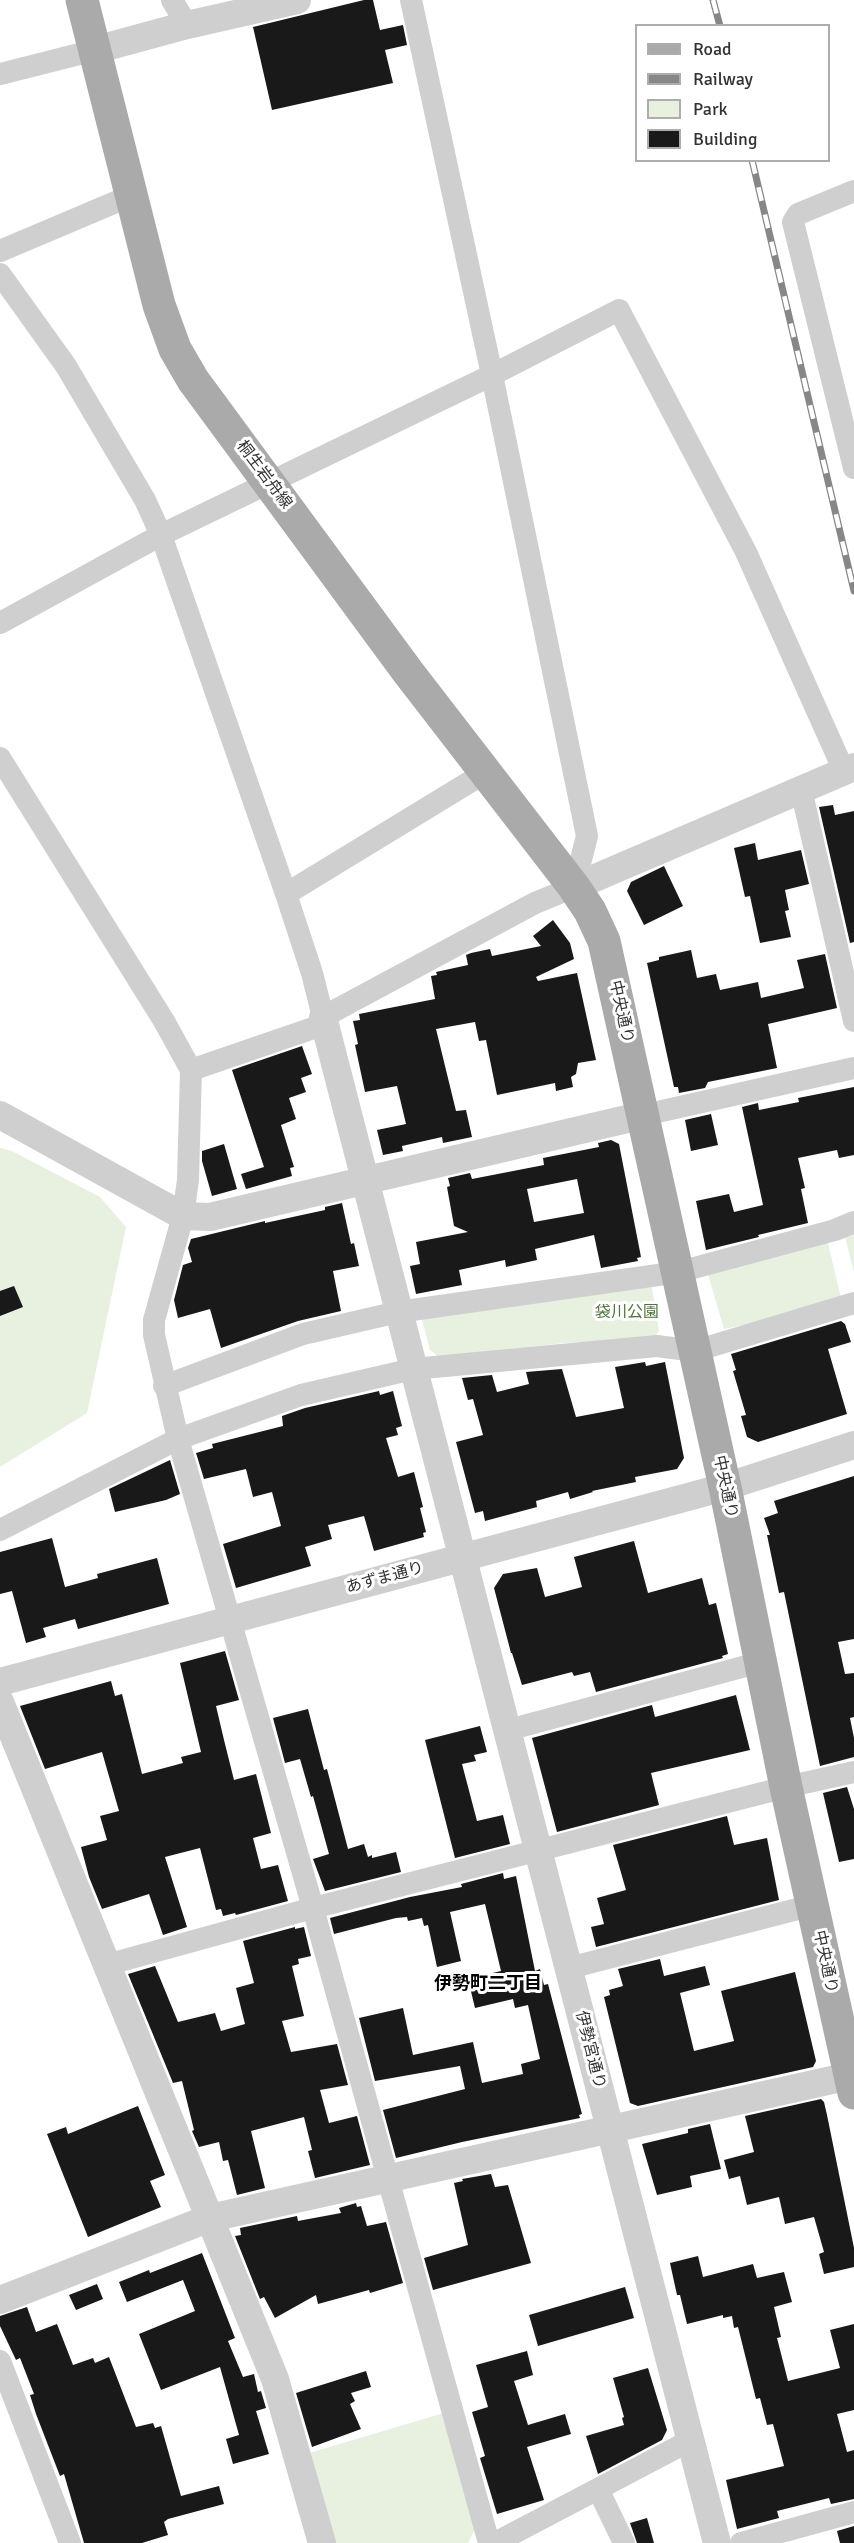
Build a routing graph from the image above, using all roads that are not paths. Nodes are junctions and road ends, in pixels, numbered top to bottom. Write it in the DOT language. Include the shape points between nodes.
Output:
graph roads {
  1 [pos="82,0"];
  2 [pos="172,0"];
  3 [pos="297,0"];
  4 [pos="411,0"];
  5 [pos="187,25"];
  6 [pos="95,50"];
  7 [pos="0,74"];
  8 [pos="854,191"];
  9 [pos="130,196"];
  10 [pos="0,250"];
  11 [pos="0,274"];
  12 [pos="492,375"];
  13 [pos="851,439"];
  14 [pos="854,468"];
  15 [pos="268,481"];
  16 [pos="161,535"];
  17 [pos="0,623"];
  18 [pos="0,758"];
  19 [pos="849,769"];
  20 [pos="486,772"];
  21 [pos="801,789"];
  22 [pos="574,887"];
  23 [pos="286,894"];
  24 [pos="324,1020"];
  25 [pos="854,1021"];
  26 [pos="854,1068"];
  27 [pos="191,1070"];
  28 [pos="0,1115"];
  29 [pos="644,1115"];
  30 [pos="365,1179"];
  31 [pos="183,1216"];
  32 [pos="854,1222"];
  33 [pos="679,1272"];
  34 [pos="854,1303"];
  35 [pos="398,1312"];
  36 [pos="695,1351"];
  37 [pos="413,1369"];
  38 [pos="164,1386"];
  39 [pos="178,1439"];
  40 [pos="854,1445"];
  41 [pos="726,1487"];
  42 [pos="0,1530"];
  43 [pos="461,1557"];
  44 [pos="231,1620"];
  45 [pos="761,1662"];
  46 [pos="0,1682"];
  47 [pos="0,1702"];
  48 [pos="508,1730"];
  49 [pos="854,1772"];
  50 [pos="786,1787"];
  51 [pos="539,1850"];
  52 [pos="813,1905"];
  53 [pos="313,1908"];
  54 [pos="106,1965"];
  55 [pos="569,1968"];
  56 [pos="853,2081"];
  57 [pos="610,2130"];
  58 [pos="389,2178"];
  59 [pos="210,2218"];
  60 [pos="0,2300"];
  61 [pos="0,2361"];
  62 [pos="691,2440"];
  63 [pos="598,2489"];
  64 [pos="854,2512"];
  65 [pos="70,2543"];
  66 [pos="322,2543"];
  67 [pos="489,2543"];
  68 [pos="495,2543"];
  69 [pos="624,2543"];
  70 [pos="717,2543"];
  71 [pos="741,2543"];
  1 -- 6 [label="main road, 桐生岩舟線"];
  2 -- 5 [label="street"];
  3 -- 5 [label="street"];
  4 -- 12 [label="street"];
  5 -- 6 [label="street"];
  6 -- 7 [label="street"];
  6 -- 9 [label="main road, 桐生岩舟線"];
  8 -- 13 [label="street" via="798,214 793,222"];
  9 -- 10 [label="street"];
  9 -- 15 [label="main road, 桐生岩舟線" via="175,349 193,380"];
  11 -- 16 [label="street" via="66,366 145,500"];
  12 -- 15 [label="street"];
  12 -- 19 [label="street" via="619,310 746,552"];
  12 -- 22 [label="street" via="587,836"];
  13 -- 14 [label="street"];
  15 -- 16 [label="street"];
  15 -- 20 [label="main road, 桐生岩舟線"];
  16 -- 17 [label="street"];
  16 -- 23 [label="street"];
  18 -- 27 [label="street"];
  19 -- 21 [label="street"];
  20 -- 22 [label="main road, 桐生岩舟線"];
  20 -- 23 [label="street"];
  21 -- 22 [label="street"];
  21 -- 25 [label="street"];
  22 -- 24 [label="street" via="535,903"];
  22 -- 29 [label="main road, 中央通り" via="604,941"];
  23 -- 24 [label="street"];
  24 -- 27 [label="street"];
  24 -- 30 [label="street, 伊勢宮通り"];
  26 -- 29 [label="street"];
  27 -- 31 [label="street" via="188,1180"];
  28 -- 31 [label="street"];
  29 -- 30 [label="street"];
  29 -- 33 [label="main road, 中央通り"];
  30 -- 31 [label="street" via="210,1218"];
  30 -- 35 [label="street, 伊勢宮通り"];
  31 -- 38 [label="street" via="154,1320"];
  32 -- 33 [label="street"];
  33 -- 35 [label="street"];
  33 -- 36 [label="main road, 中央通り"];
  34 -- 36 [label="street"];
  35 -- 37 [label="street, 伊勢宮通り"];
  35 -- 38 [label="street" via="303,1334"];
  36 -- 37 [label="street" via="657,1346"];
  36 -- 41 [label="main road, 中央通り"];
  37 -- 39 [label="street" via="301,1395"];
  37 -- 43 [label="street, 伊勢宮通り"];
  38 -- 39 [label="street"];
  39 -- 42 [label="street"];
  39 -- 44 [label="street"];
  40 -- 41 [label="street, あずま通り"];
  41 -- 43 [label="street, あずま通り"];
  41 -- 45 [label="main road, 中央通り"];
  43 -- 44 [label="street, あずま通り"];
  43 -- 48 [label="street, 伊勢宮通り"];
  44 -- 46 [label="street, あずま通り"];
  44 -- 53 [label="street"];
  45 -- 48 [label="street"];
  45 -- 50 [label="main road, 中央通り"];
  47 -- 54 [label="street"];
  48 -- 51 [label="street, 伊勢宮通り"];
  49 -- 50 [label="street"];
  50 -- 51 [label="street"];
  50 -- 52 [label="main road, 中央通り"];
  51 -- 53 [label="street"];
  51 -- 55 [label="street, 伊勢宮通り"];
  52 -- 55 [label="street"];
  52 -- 56 [label="main road, 中央通り"];
  53 -- 54 [label="street"];
  53 -- 58 [label="street"];
  54 -- 59 [label="street"];
  55 -- 57 [label="street, 伊勢宮通り"];
  56 -- 57 [label="street"];
  57 -- 58 [label="street"];
  57 -- 62 [label="street, 伊勢宮通り"];
  58 -- 59 [label="street"];
  58 -- 67 [label="street"];
  59 -- 60 [label="street"];
  59 -- 66 [label="street" via="275,2379"];
  61 -- 65 [label="street"];
  62 -- 63 [label="street"];
  62 -- 70 [label="street, 伊勢宮通り"];
  63 -- 68 [label="street"];
  63 -- 69 [label="street"];
  64 -- 71 [label="street"];
}
